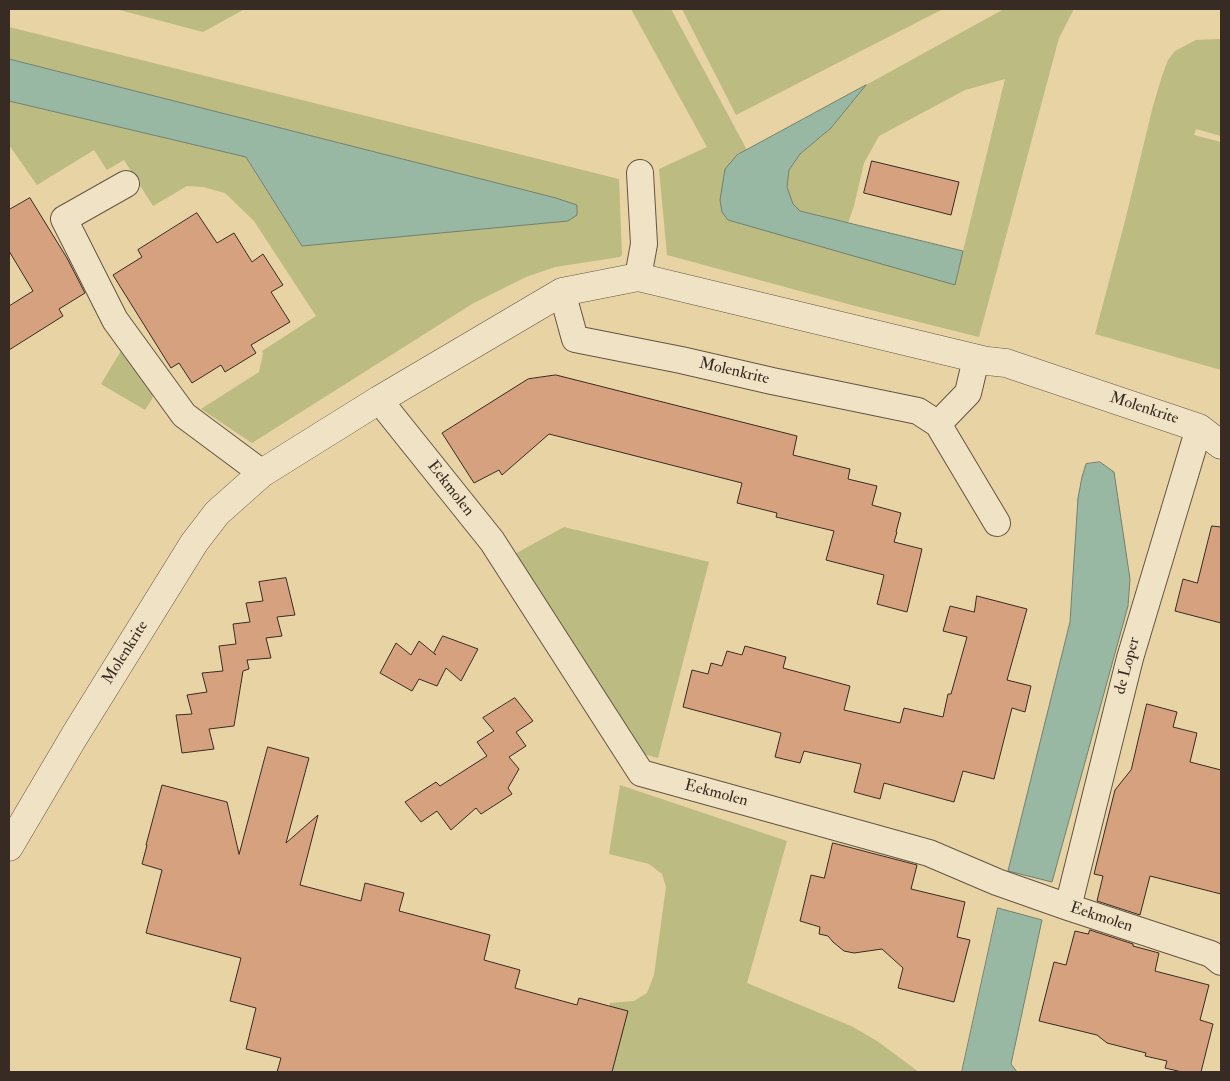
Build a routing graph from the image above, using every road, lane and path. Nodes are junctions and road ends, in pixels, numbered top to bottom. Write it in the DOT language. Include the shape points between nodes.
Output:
graph roads {
  1 [pos="640,173"];
  2 [pos="126,184"];
  3 [pos="638,277"];
  4 [pos="562,292"];
  5 [pos="976,358"];
  6 [pos="380,400"];
  7 [pos="938,424"];
  8 [pos="1199,428"];
  9 [pos="1221,445"];
  10 [pos="262,473"];
  11 [pos="997,522"];
  12 [pos="9,847"];
  13 [pos="1068,907"];
  14 [pos="1221,962"];
  1 -- 3 [label="street" via="644,244"];
  2 -- 10 [label="street" via="64,219 115,320 184,415"];
  3 -- 4 [label="street, Molenkrite"];
  3 -- 5 [label="street, Molenkrite"];
  4 -- 6 [label="street, Molenkrite"];
  4 -- 7 [label="street, Molenkrite" via="575,339 918,411"];
  5 -- 7 [label="street" via="968,393"];
  5 -- 8 [label="street, Molenkrite" via="1006,363"];
  6 -- 10 [label="street, Molenkrite"];
  6 -- 13 [label="street, Eekmolen" via="492,541 641,773 929,853"];
  7 -- 11 [label="street, Molenkrite"];
  8 -- 9 [label="street, Molenkrite"];
  8 -- 13 [label="street, de Loper" via="1130,658"];
  10 -- 12 [label="street, Molenkrite" via="218,513 194,543"];
  13 -- 14 [label="street, Eekmolen" via="1211,954"];
}
